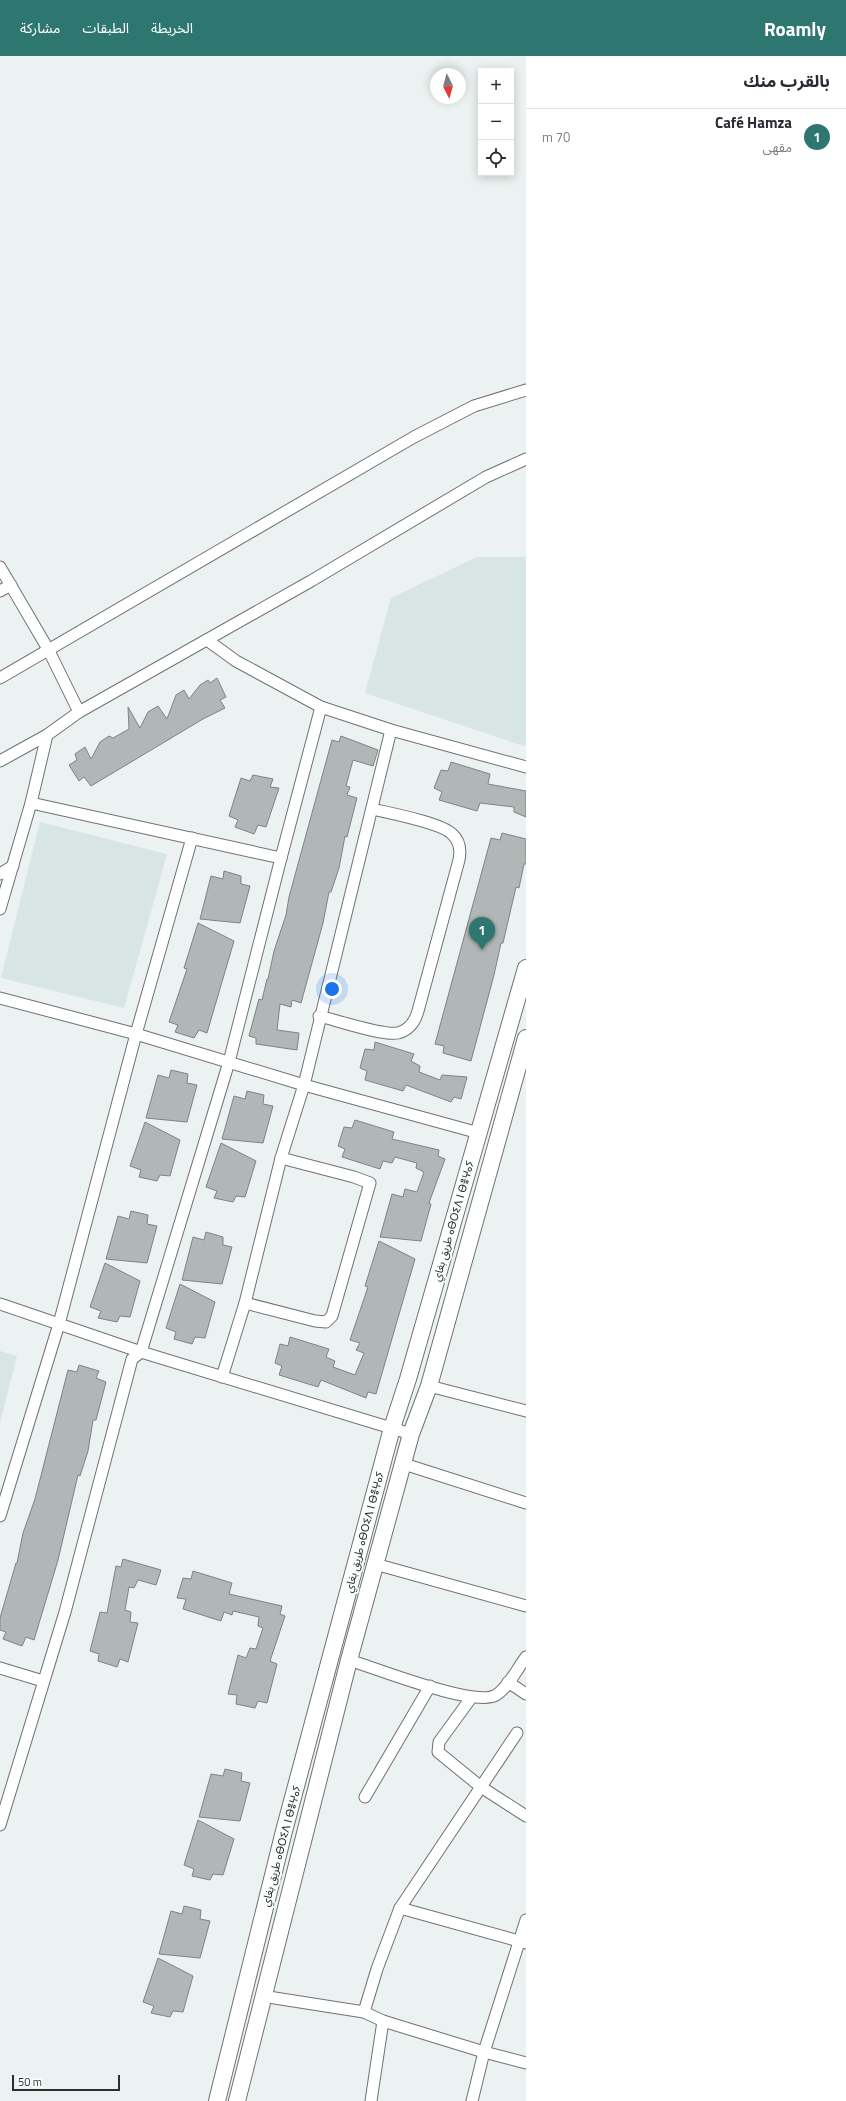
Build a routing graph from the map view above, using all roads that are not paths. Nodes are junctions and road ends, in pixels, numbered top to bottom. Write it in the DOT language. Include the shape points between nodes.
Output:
graph roads {
  1 [pos="526,390"];
  2 [pos="526,459"];
  3 [pos="0,567"];
  4 [pos="11,585"];
  5 [pos="0,591"];
  6 [pos="207,640"];
  7 [pos="48,649"];
  8 [pos="0,678"];
  9 [pos="321,707"];
  10 [pos="79,712"];
  11 [pos="391,730"];
  12 [pos="46,735"];
  13 [pos="0,761"];
  14 [pos="526,767"];
  15 [pos="31,803"];
  16 [pos="372,809"];
  17 [pos="192,838"];
  18 [pos="281,858"];
  19 [pos="13,866"];
  20 [pos="0,874"];
  21 [pos="0,909"];
  22 [pos="526,968"];
  23 [pos="0,998"];
  24 [pos="319,1016"];
  25 [pos="136,1034"];
  26 [pos="526,1038"];
  27 [pos="229,1062"];
  28 [pos="304,1085"];
  29 [pos="479,1133"];
  30 [pos="280,1158"];
  31 [pos="245,1303"];
  32 [pos="0,1304"];
  33 [pos="58,1324"];
  34 [pos="141,1352"];
  35 [pos="222,1377"];
  36 [pos="429,1386"];
  37 [pos="526,1411"];
  38 [pos="392,1428"];
  39 [pos="411,1434"];
  40 [pos="404,1464"];
  41 [pos="526,1504"];
  42 [pos="0,1516"];
  43 [pos="376,1564"];
  44 [pos="526,1606"];
  45 [pos="526,1657"];
  46 [pos="349,1660"];
  47 [pos="0,1668"];
  48 [pos="43,1681"];
  49 [pos="508,1682"];
  50 [pos="430,1686"];
  51 [pos="526,1694"];
  52 [pos="470,1698"];
  53 [pos="517,1733"];
  54 [pos="481,1787"];
  55 [pos="365,1797"];
  56 [pos="526,1816"];
  57 [pos="0,1825"];
  58 [pos="400,1908"];
  59 [pos="526,1920"];
  60 [pos="522,1942"];
  61 [pos="262,1996"];
  62 [pos="364,2012"];
  63 [pos="382,2021"];
  64 [pos="484,2052"];
  65 [pos="526,2062"];
  66 [pos="217,2101"];
  67 [pos="237,2101"];
  68 [pos="372,2101"];
  69 [pos="472,2101"];
  1 -- 7 [label="street" via="474,406 414,437"];
  2 -- 6 [label="street" via="486,477"];
  3 -- 4 [label="street"];
  4 -- 5 [label="street"];
  4 -- 7 [label="street"];
  6 -- 9 [label="street" via="236,661"];
  6 -- 10 [label="street"];
  7 -- 8 [label="street"];
  7 -- 10 [label="street"];
  9 -- 11 [label="street"];
  9 -- 18 [label="street"];
  10 -- 12 [label="street"];
  11 -- 14 [label="street"];
  11 -- 16 [label="street"];
  12 -- 13 [label="street"];
  12 -- 15 [label="street"];
  15 -- 17 [label="street"];
  15 -- 19 [label="street"];
  16 -- 24 [label="street"];
  16 -- 24 [label="street" via="446,829 457,839 459,860 414,1022 403,1031 390,1033"];
  17 -- 18 [label="street"];
  17 -- 25 [label="street"];
  18 -- 27 [label="street"];
  19 -- 20 [label="street"];
  19 -- 21 [label="street"];
  22 -- 29 [label="main road, طريق بغاي ⴰⴱⵔⵉⴷ ⵏ ⴱⴻⵖⴰⵢ"];
  23 -- 25 [label="street"];
  24 -- 28 [label="street"];
  25 -- 27 [label="street"];
  25 -- 33 [label="street"];
  26 -- 36 [label="main road, طريق بغاي ⴰⴱⵔⵉⴷ ⵏ ⴱⴻⵖⴰⵢ"];
  27 -- 28 [label="street"];
  27 -- 34 [label="street"];
  28 -- 29 [label="street"];
  28 -- 30 [label="street"];
  29 -- 38 [label="main road, طريق بغاي ⴰⴱⵔⵉⴷ ⵏ ⴱⴻⵖⴰⵢ"];
  30 -- 31 [label="street"];
  30 -- 31 [label="street" via="370,1183 332,1316 326,1322"];
  31 -- 35 [label="street"];
  32 -- 33 [label="street"];
  33 -- 34 [label="street"];
  33 -- 42 [label="street"];
  34 -- 35 [label="street"];
  34 -- 48 [label="street" via="132,1359 65,1612"];
  35 -- 38 [label="street"];
  36 -- 37 [label="street"];
  36 -- 39 [label="main road, طريق بغاي ⴰⴱⵔⵉⴷ ⵏ ⴱⴻⵖⴰⵢ"];
  38 -- 39 [label="street"];
  38 -- 66 [label="main road, طريق بغاي ⴰⴱⵔⵉⴷ ⵏ ⴱⴻⵖⴰⵢ" via="284,1831"];
  39 -- 40 [label="main road, طريق بغاي ⴰⴱⵔⵉⴷ ⵏ ⴱⴻⵖⴰⵢ"];
  40 -- 41 [label="street"];
  40 -- 43 [label="main road, طريق بغاي ⴰⴱⵔⵉⴷ ⵏ ⴱⴻⵖⴰⵢ"];
  43 -- 44 [label="street"];
  43 -- 46 [label="main road, طريق بغاي ⴰⴱⵔⵉⴷ ⵏ ⴱⴻⵖⴰⵢ"];
  45 -- 49 [label="street"];
  46 -- 50 [label="street"];
  46 -- 61 [label="main road, طريق بغاي ⴰⴱⵔⵉⴷ ⵏ ⴱⴻⵖⴰⵢ"];
  47 -- 48 [label="street"];
  48 -- 57 [label="street"];
  49 -- 51 [label="street"];
  49 -- 52 [label="street" via="496,1695 483,1699"];
  50 -- 52 [label="street"];
  50 -- 55 [label="street"];
  52 -- 54 [label="street" via="439,1742 438,1750 440,1756"];
  53 -- 54 [label="street"];
  54 -- 56 [label="street"];
  54 -- 58 [label="street"];
  58 -- 60 [label="street"];
  58 -- 62 [label="street"];
  59 -- 60 [label="street"];
  60 -- 64 [label="street"];
  61 -- 62 [label="street"];
  61 -- 67 [label="main road, طريق بغاي ⴰⴱⵔⵉⴷ ⵏ ⴱⴻⵖⴰⵢ"];
  62 -- 63 [label="street"];
  63 -- 64 [label="street"];
  63 -- 68 [label="street"];
  64 -- 65 [label="street"];
  64 -- 69 [label="street"];
}
